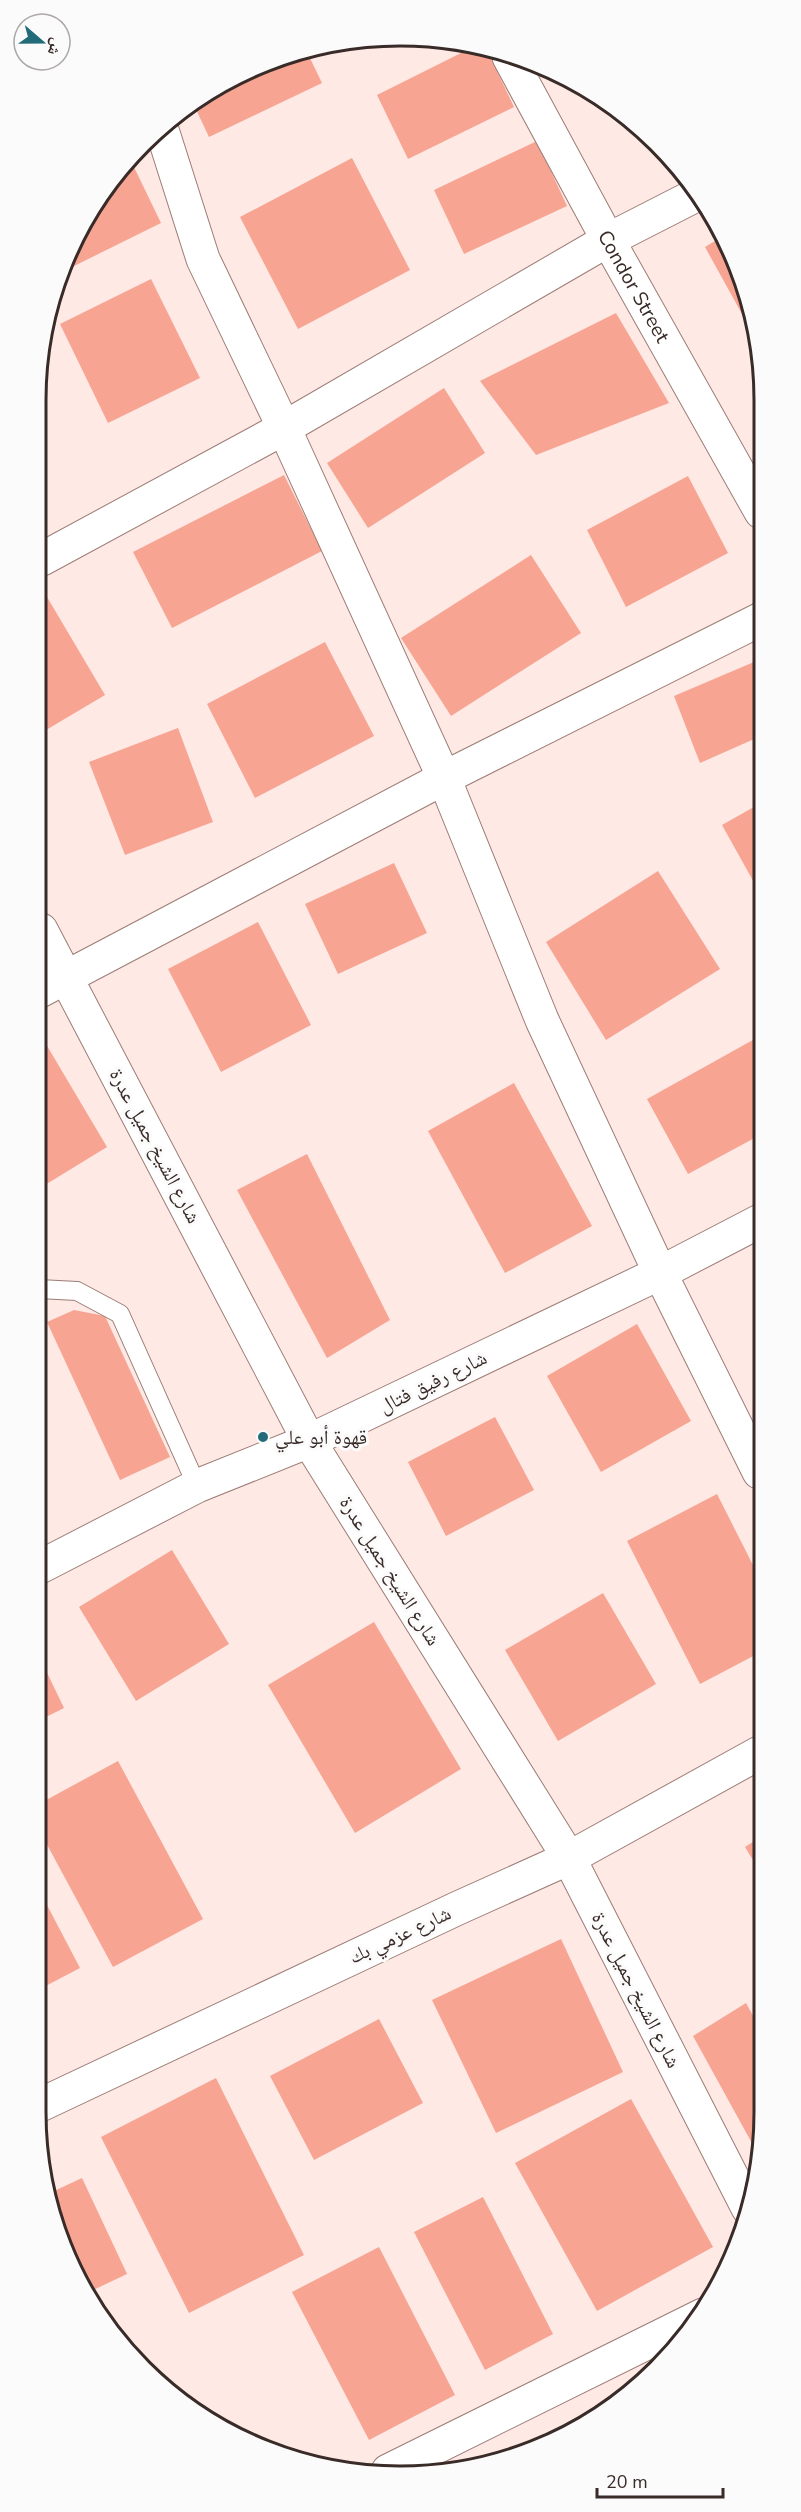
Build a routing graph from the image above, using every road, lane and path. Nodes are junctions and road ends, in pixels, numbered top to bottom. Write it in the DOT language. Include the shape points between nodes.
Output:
graph roads {
  1 [pos="513,65"];
  2 [pos="164,137"];
  3 [pos="690,198"];
  4 [pos="608,240"];
  5 [pos="284,428"];
  6 [pos="754,498"];
  7 [pos="46,557"];
  8 [pos="754,622"];
  9 [pos="444,777"];
  10 [pos="46,952"];
  11 [pos="53,984"];
  12 [pos="754,1224"];
  13 [pos="660,1273"];
  14 [pos="46,1289"];
  15 [pos="309,1441"];
  16 [pos="754,1462"];
  17 [pos="197,1486"];
  18 [pos="46,1564"];
  19 [pos="754,1756"];
  20 [pos="569,1858"];
  21 [pos="46,2102"];
  22 [pos="743,2199"];
  23 [pos="682,2325"];
  24 [pos="398,2466"];
  1 -- 4 [label="street, Condor Street"];
  2 -- 5 [label="street" via="203,260"];
  3 -- 4 [label="street"];
  4 -- 5 [label="street"];
  4 -- 6 [label="street, Condor Street"];
  5 -- 7 [label="street"];
  5 -- 9 [label="street"];
  8 -- 9 [label="street"];
  9 -- 11 [label="street"];
  9 -- 13 [label="street" via="542,1020"];
  10 -- 11 [label="street, شارع الشيخ جميل عدرة"];
  11 -- 15 [label="street, شارع الشيخ جميل عدرة"];
  12 -- 13 [label="street, شارع رفيق فتال"];
  13 -- 15 [label="street, شارع رفيق فتال"];
  13 -- 16 [label="street"];
  14 -- 17 [label="lane" via="77,1291 120,1314"];
  15 -- 17 [label="street, شارع رفيق فتال"];
  15 -- 20 [label="street, شارع الشيخ جميل عدرة"];
  17 -- 18 [label="street, شارع رفيق فتال"];
  19 -- 20 [label="street, شارع عزمي بك"];
  20 -- 21 [label="street, شارع عزمي بك"];
  20 -- 22 [label="street, شارع الشيخ جميل عدرة"];
  23 -- 24 [label="street"];
}
